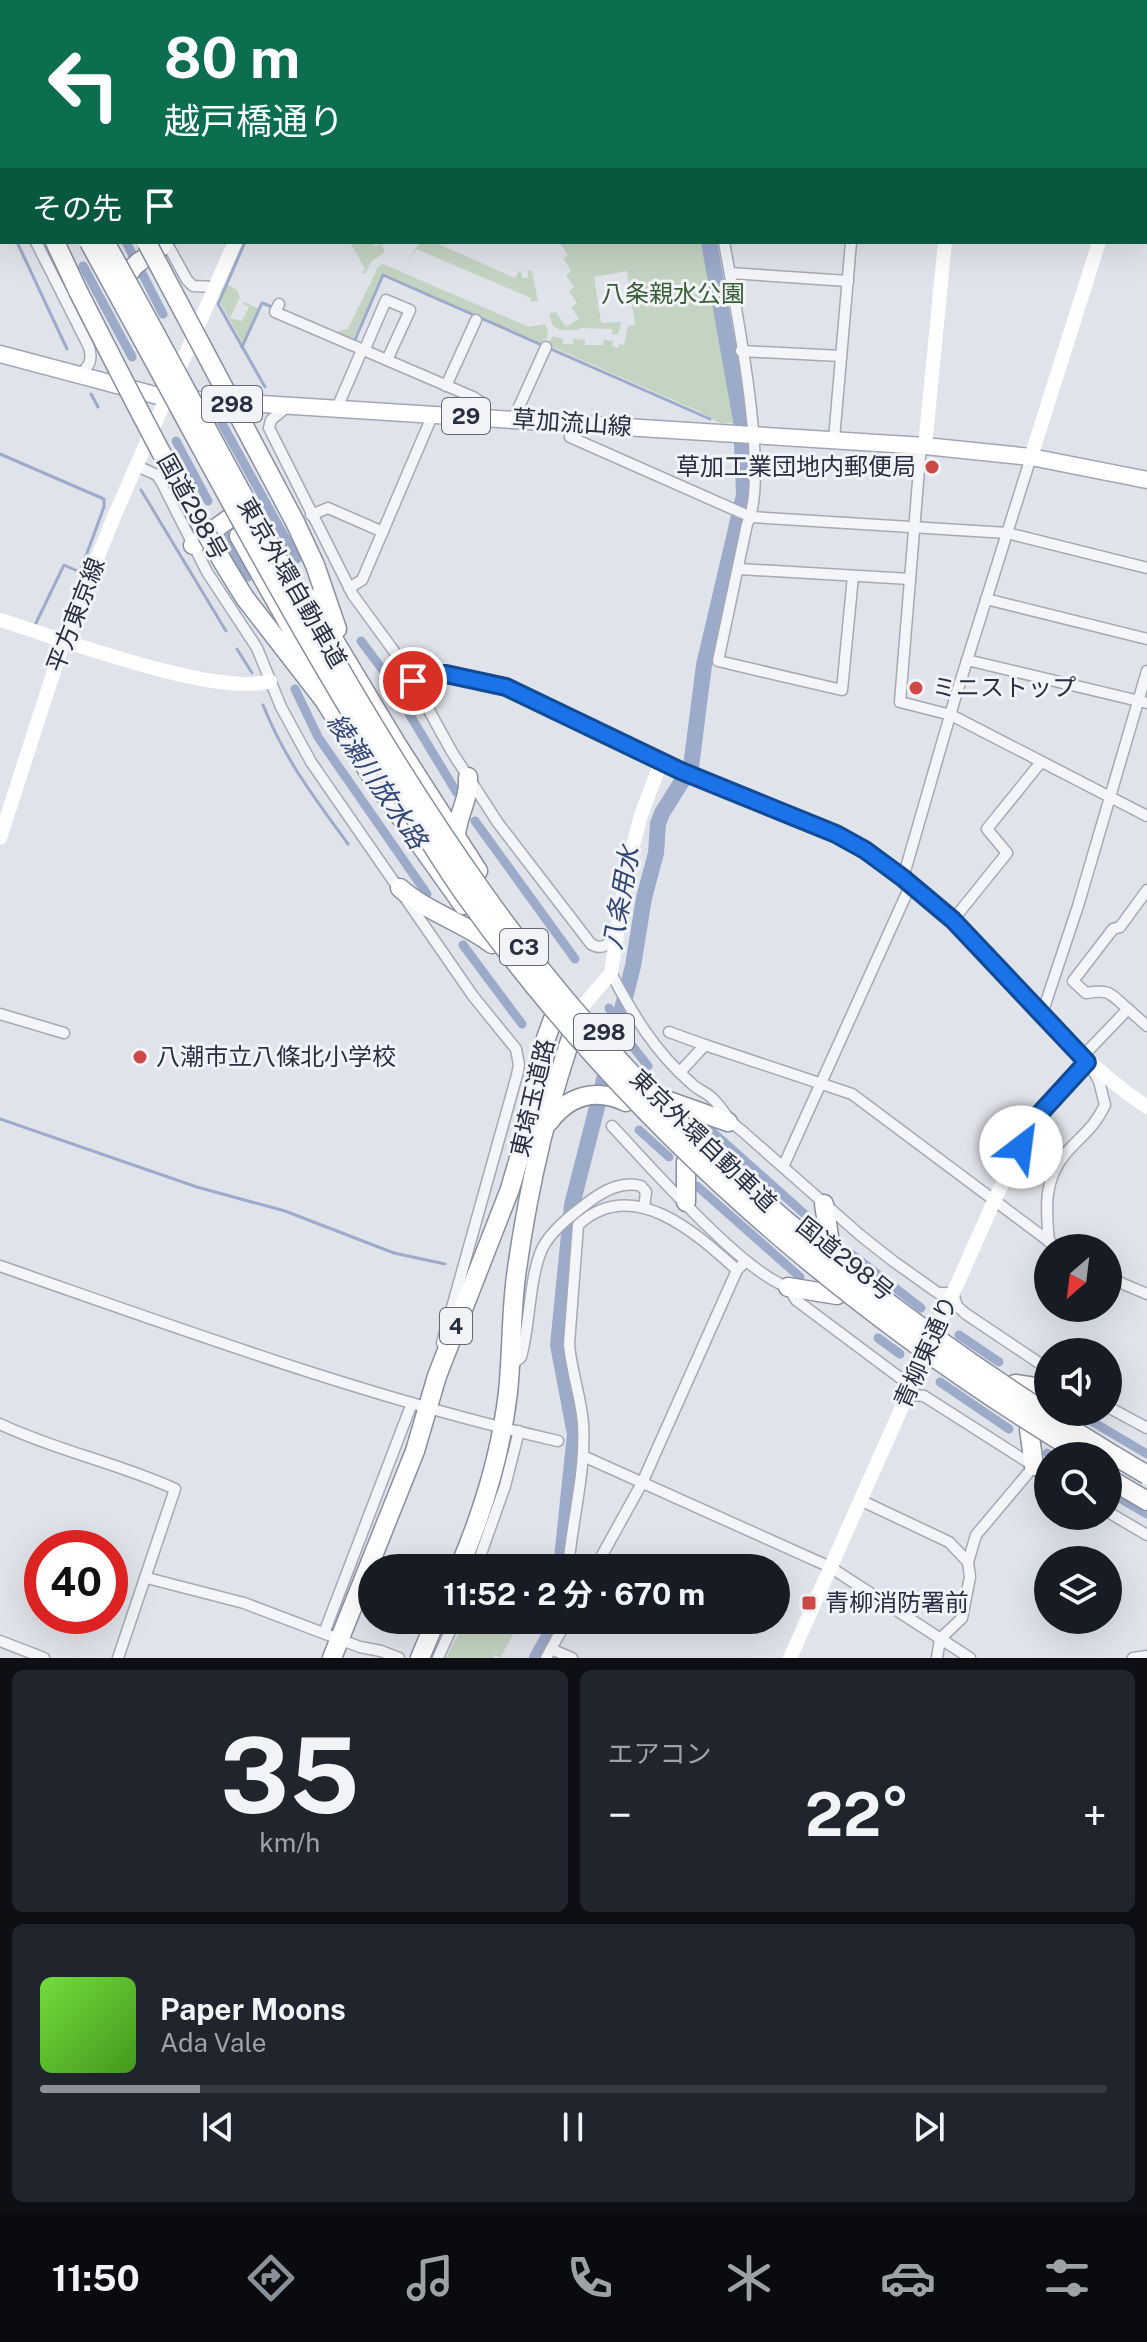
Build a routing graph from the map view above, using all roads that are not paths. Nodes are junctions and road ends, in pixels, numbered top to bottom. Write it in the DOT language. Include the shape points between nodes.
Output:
graph roads {
  1 [pos="37,244"];
  2 [pos="56,244"];
  3 [pos="82,244"];
  4 [pos="90,244"];
  5 [pos="106,244"];
  6 [pos="115,244"];
  7 [pos="156,244"];
  8 [pos="157,244"];
  9 [pos="158,244"];
  10 [pos="234,244"];
  11 [pos="724,244"];
  12 [pos="851,244"];
  13 [pos="945,244"];
  14 [pos="1098,244"];
  15 [pos="130,272"];
  16 [pos="730,273"];
  17 [pos="848,281"];
  18 [pos="216,287"];
  19 [pos="279,304"];
  20 [pos="476,320"];
  21 [pos="546,347"];
  22 [pos="363,350"];
  23 [pos="741,351"];
  24 [pos="0,354"];
  25 [pos="841,356"];
  26 [pos="387,360"];
  27 [pos="181,364"];
  28 [pos="79,376"];
  29 [pos="446,386"];
  30 [pos="166,398"];
  31 [pos="200,400"];
  32 [pos="289,405"];
  33 [pos="337,408"];
  34 [pos="433,414"];
  35 [pos="484,418"];
  36 [pos="513,420"];
  37 [pos="570,423"];
  38 [pos="754,434"];
  39 [pos="834,439"];
  40 [pos="923,446"];
  41 [pos="1031,457"];
  42 [pos="137,466"];
  43 [pos="1147,480"];
  44 [pos="311,515"];
  45 [pos="751,517"];
  46 [pos="230,518"];
  47 [pos="914,526"];
  48 [pos="383,532"];
  49 [pos="1007,533"];
  50 [pos="193,545"];
  51 [pos="1147,568"];
  52 [pos="739,569"];
  53 [pos="853,576"];
  54 [pos="910,579"];
  55 [pos="349,588"];
  56 [pos="986,599"];
  57 [pos="0,620"];
  58 [pos="1147,639"];
  59 [pos="64,640"];
  60 [pos="967,660"];
  61 [pos="350,665"];
  62 [pos="1147,671"];
  63 [pos="270,681"];
  64 [pos="413,681"];
  65 [pos="1142,702"];
  66 [pos="951,715"];
  67 [pos="358,755"];
  68 [pos="661,762"];
  69 [pos="1041,762"];
  70 [pos="468,777"];
  71 [pos="1109,796"];
  72 [pos="1147,816"];
  73 [pos="1,833"];
  74 [pos="456,836"];
  75 [pos="907,881"];
  76 [pos="400,888"];
  77 [pos="1147,890"];
  78 [pos="953,920"];
  79 [pos="618,934"];
  80 [pos="492,944"];
  81 [pos="611,973"];
  82 [pos="582,1007"];
  83 [pos="1128,1009"];
  84 [pos="1040,1013"];
  85 [pos="0,1014"];
  86 [pos="553,1019"];
  87 [pos="1147,1026"];
  88 [pos="669,1032"];
  89 [pos="64,1033"];
  90 [pos="571,1039"];
  91 [pos="705,1045"];
  92 [pos="1085,1059"];
  93 [pos="680,1072"];
  94 [pos="821,1084"];
  95 [pos="666,1100"];
  96 [pos="626,1102"];
  97 [pos="1147,1107"];
  98 [pos="728,1122"];
  99 [pos="612,1126"];
  100 [pos="542,1131"];
  101 [pos="686,1162"];
  102 [pos="783,1167"];
  103 [pos="995,1199"];
  104 [pos="686,1202"];
  105 [pos="824,1204"];
  106 [pos="644,1208"];
  107 [pos="1040,1234"];
  108 [pos="1052,1234"];
  109 [pos="831,1249"];
  110 [pos="746,1261"];
  111 [pos="0,1266"];
  112 [pos="737,1270"];
  113 [pos="1122,1281"];
  114 [pos="788,1287"];
  115 [pos="953,1293"];
  116 [pos="1147,1294"];
  117 [pos="837,1295"];
  118 [pos="936,1330"];
  119 [pos="924,1358"];
  120 [pos="1034,1360"];
  121 [pos="510,1367"];
  122 [pos="437,1376"];
  123 [pos="1015,1384"];
  124 [pos="1034,1387"];
  125 [pos="1034,1396"];
  126 [pos="906,1398"];
  127 [pos="420,1406"];
  128 [pos="1122,1415"];
  129 [pos="0,1424"];
  130 [pos="1081,1426"];
  131 [pos="1147,1428"];
  132 [pos="511,1429"];
  133 [pos="1029,1429"];
  134 [pos="558,1441"];
  135 [pos="1050,1442"];
  136 [pos="1063,1442"];
  137 [pos="1034,1446"];
  138 [pos="583,1456"];
  139 [pos="1034,1466"];
  140 [pos="1147,1466"];
  141 [pos="1147,1475"];
  142 [pos="1034,1477"];
  143 [pos="1122,1478"];
  144 [pos="642,1483"];
  145 [pos="1122,1486"];
  146 [pos="1147,1492"];
  147 [pos="860,1500"];
  148 [pos="1147,1501"];
  149 [pos="1122,1520"];
  150 [pos="1147,1535"];
  151 [pos="464,1554"];
  152 [pos="481,1554"];
  153 [pos="570,1554"];
  154 [pos="603,1554"];
  155 [pos="968,1562"];
  156 [pos="830,1567"];
  157 [pos="147,1578"];
  158 [pos="430,1634"];
  159 [pos="449,1634"];
  160 [pos="559,1634"];
  161 [pos="333,1636"];
  162 [pos="940,1639"];
  163 [pos="0,1641"];
  164 [pos="549,1653"];
  165 [pos="1147,1656"];
  166 [pos="44,1658"];
  167 [pos="118,1658"];
  168 [pos="332,1658"];
  169 [pos="399,1658"];
  170 [pos="420,1658"];
  171 [pos="438,1658"];
  172 [pos="572,1658"];
  173 [pos="790,1658"];
  174 [pos="937,1658"];
  175 [pos="970,1658"];
  176 [pos="1133,1658"];
  1 -- 28 [label="street" via="89,347 92,357"];
  2 -- 67 [label="highway, 国道298号 / 298, bridge" via="222,562"];
  3 -- 30 [label="highway, 国道298号 / 298"];
  4 -- 136 [label="highway, 東京外環自動車道 / C3, bridge" via="340,695 465,895 542,994 659,1126 797,1252 960,1375"];
  5 -- 141 [label="highway, 東京外環自動車道 / C3, bridge" via="371,720 482,891 569,1003 666,1111 810,1242 957,1354"];
  6 -- 15 [label="highway, 国道298号 / 298"];
  7 -- 15 [label="highway" via="158,251"];
  8 -- 61 [label="highway, 国道298号 / 298, bridge" via="315,565"];
  9 -- 18 [label="street" via="193,286"];
  10 -- 18 [label="street, 平方東京線"];
  11 -- 16 [label="street"];
  12 -- 17 [label="street"];
  13 -- 40 [label="street"];
  14 -- 41 [label="street"];
  15 -- 27 [label="highway, 国道298号 / 298"];
  16 -- 17 [label="street"];
  16 -- 23 [label="street"];
  17 -- 25 [label="street"];
  18 -- 27 [label="street, 平方東京線"];
  19 -- 22 [label="street" via="275,312"];
  20 -- 29 [label="street"];
  21 -- 36 [label="street"];
  22 -- 26 [label="street"];
  22 -- 26 [label="street" via="386,300 410,310"];
  22 -- 33 [label="street"];
  23 -- 25 [label="street"];
  23 -- 38 [label="street"];
  24 -- 28 [label="main road, 草加流山線 / 29"];
  25 -- 39 [label="street"];
  26 -- 29 [label="street"];
  27 -- 30 [label="street, 平方東京線"];
  27 -- 31 [label="highway, 国道298号 / 298"];
  28 -- 30 [label="main road, 草加流山線 / 29"];
  29 -- 35 [label="street" via="482,403"];
  30 -- 31 [label="main road, 草加流山線 / 29"];
  30 -- 42 [label="street, 平方東京線"];
  30 -- 46 [label="highway, 国道298号 / 298"];
  31 -- 32 [label="main road, 草加流山線 / 29"];
  31 -- 61 [label="highway, 国道298号 / 298"];
  32 -- 33 [label="main road, 草加流山線 / 29"];
  32 -- 44 [label="street" via="269,428"];
  33 -- 34 [label="main road, 草加流山線 / 29"];
  34 -- 35 [label="main road, 草加流山線 / 29"];
  34 -- 48 [label="street"];
  35 -- 36 [label="main road, 草加流山線 / 29"];
  36 -- 37 [label="main road, 草加流山線 / 29"];
  37 -- 38 [label="main road, 草加流山線 / 29"];
  37 -- 45 [label="street" via="570,437"];
  38 -- 39 [label="main road, 草加流山線 / 29"];
  38 -- 45 [label="street"];
  39 -- 40 [label="main road, 草加流山線 / 29"];
  40 -- 41 [label="main road, 草加流山線 / 29"];
  40 -- 47 [label="street"];
  41 -- 43 [label="main road, 草加流山線 / 29"];
  41 -- 49 [label="street"];
  42 -- 50 [label="street" via="157,475"];
  42 -- 59 [label="street, 平方東京線"];
  44 -- 48 [label="street" via="328,508"];
  44 -- 55 [label="street"];
  45 -- 47 [label="street"];
  45 -- 52 [label="street"];
  46 -- 50 [label="highway"];
  46 -- 67 [label="highway, 国道298号 / 298"];
  47 -- 49 [label="street"];
  47 -- 54 [label="street"];
  48 -- 55 [label="street" via="362,580"];
  49 -- 51 [label="street"];
  49 -- 56 [label="street"];
  50 -- 63 [label="street" via="257,648"];
  52 -- 53 [label="street"];
  52 -- 53 [label="street" via="718,661 842,690"];
  53 -- 54 [label="street"];
  54 -- 66 [label="street" via="900,702"];
  55 -- 64 [label="street"];
  56 -- 58 [label="street"];
  56 -- 60 [label="street"];
  57 -- 59 [label="street"];
  59 -- 63 [label="street" via="181,674 250,685"];
  59 -- 73 [label="street, 平方東京線"];
  60 -- 65 [label="street"];
  60 -- 66 [label="street"];
  61 -- 74 [label="highway, 国道298号 / 298"];
  62 -- 65 [label="street"];
  63 -- 76 [label="street" via="311,762"];
  64 -- 68 [label="street" via="433,674 506,687"];
  64 -- 70 [label="street"];
  65 -- 71 [label="street"];
  66 -- 69 [label="street"];
  66 -- 75 [label="street"];
  67 -- 80 [label="highway, 国道298号 / 298"];
  68 -- 75 [label="street" via="836,834"];
  68 -- 79 [label="street" via="634,838"];
  69 -- 71 [label="street"];
  69 -- 78 [label="street" via="987,829 1007,853"];
  70 -- 74 [label="highway"];
  70 -- 79 [label="street" via="591,944 605,946"];
  71 -- 72 [label="street"];
  71 -- 84 [label="street"];
  74 -- 82 [label="highway, 国道298号 / 298" via="512,919"];
  75 -- 78 [label="street"];
  75 -- 94 [label="street"];
  76 -- 80 [label="highway"];
  76 -- 122 [label="street" via="516,1049 519,1065 444,1332"];
  77 -- 83 [label="street" via="1073,981 1086,993 1107,992"];
  78 -- 84 [label="street"];
  79 -- 81 [label="street"];
  80 -- 86 [label="highway, 国道298号 / 298"];
  81 -- 82 [label="street"];
  81 -- 93 [label="street" via="638,1025"];
  82 -- 86 [label="highway, 東埼玉道路"];
  82 -- 90 [label="highway, 東埼玉道路"];
  82 -- 95 [label="highway, 国道298号 / 298"];
  83 -- 87 [label="street"];
  83 -- 92 [label="street"];
  84 -- 92 [label="street"];
  85 -- 89 [label="street"];
  86 -- 90 [label="highway, 国道298号 / 298"];
  86 -- 122 [label="highway, 東埼玉道路 / 4" via="514,1178"];
  88 -- 91 [label="street"];
  90 -- 96 [label="highway, 国道298号 / 298"];
  90 -- 100 [label="highway, 東埼玉道路"];
  91 -- 93 [label="street"];
  91 -- 94 [label="street"];
  92 -- 97 [label="street"];
  92 -- 103 [label="street, 青柳東通り" via="1033,1121"];
  92 -- 108 [label="street" via="1099,1081 1105,1105 1091,1130 1067,1153 1050,1185 1045,1201"];
  93 -- 98 [label="street" via="718,1104"];
  94 -- 102 [label="street"];
  94 -- 103 [label="street" via="852,1094"];
  95 -- 98 [label="highway"];
  95 -- 109 [label="highway, 国道298号 / 298"];
  96 -- 100 [label="highway" via="599,1094 575,1098"];
  96 -- 101 [label="highway, 国道298号 / 298"];
  98 -- 102 [label="street"];
  99 -- 104 [label="street"];
  100 -- 121 [label="highway, 東埼玉道路" via="515,1279"];
  101 -- 104 [label="highway"];
  101 -- 117 [label="highway, 国道298号 / 298"];
  102 -- 105 [label="street"];
  103 -- 107 [label="street"];
  103 -- 115 [label="street, 青柳東通り"];
  104 -- 110 [label="street"];
  105 -- 109 [label="highway"];
  105 -- 115 [label="street" via="929,1288"];
  106 -- 112 [label="street" via="688,1228"];
  106 -- 121 [label="street" via="646,1192 641,1186 613,1187 548,1238 539,1259 521,1357"];
  106 -- 138 [label="street" via="610,1206 578,1225 569,1344 580,1399"];
  109 -- 118 [label="highway, 国道298号 / 298"];
  110 -- 112 [label="street"];
  110 -- 114 [label="street"];
  111 -- 127 [label="street"];
  112 -- 144 [label="street"];
  113 -- 116 [label="street"];
  114 -- 117 [label="highway"];
  114 -- 126 [label="street" via="796,1300 903,1380"];
  115 -- 118 [label="street, 青柳東通り"];
  115 -- 120 [label="street" via="966,1314"];
  117 -- 119 [label="highway, 国道298号 / 298"];
  118 -- 119 [label="street, 青柳東通り"];
  118 -- 123 [label="highway, 国道298号 / 298"];
  119 -- 126 [label="street, 青柳東通り"];
  119 -- 133 [label="highway, 国道298号 / 298"];
  121 -- 132 [label="highway, 東埼玉道路"];
  122 -- 127 [label="highway, 東埼玉道路 / 4"];
  123 -- 124 [label="highway"];
  123 -- 125 [label="highway, 国道298号 / 298"];
  126 -- 139 [label="street" via="924,1396"];
  126 -- 147 [label="street, 青柳東通り"];
  127 -- 132 [label="street"];
  127 -- 161 [label="highway, 東埼玉道路 / 4" via="415,1451"];
  128 -- 131 [label="street"];
  129 -- 157 [label="street" via="175,1489"];
  130 -- 140 [label="highway"];
  132 -- 134 [label="street"];
  132 -- 151 [label="highway, 東埼玉道路"];
  132 -- 152 [label="street" via="505,1486"];
  133 -- 135 [label="highway, 国道298号 / 298"];
  133 -- 137 [label="highway"];
  138 -- 144 [label="street"];
  138 -- 153 [label="street"];
  142 -- 155 [label="street" via="976,1535"];
  143 -- 146 [label="highway"];
  144 -- 154 [label="street"];
  144 -- 156 [label="street"];
  145 -- 148 [label="highway"];
  147 -- 155 [label="street" via="949,1542"];
  147 -- 156 [label="street, 青柳東通り"];
  149 -- 150 [label="street"];
  155 -- 162 [label="street" via="962,1618"];
  156 -- 162 [label="street"];
  156 -- 173 [label="street, 青柳東通り"];
  157 -- 161 [label="street" via="244,1603"];
  157 -- 167 [label="street"];
  158 -- 170 [label="highway"];
  159 -- 171 [label="street"];
  160 -- 164 [label="street"];
  161 -- 168 [label="highway, 東埼玉道路 / 4"];
  161 -- 169 [label="street"];
  162 -- 174 [label="street"];
  162 -- 175 [label="street"];
  163 -- 166 [label="street"];
  164 -- 172 [label="street"];
  165 -- 176 [label="street"];
}
